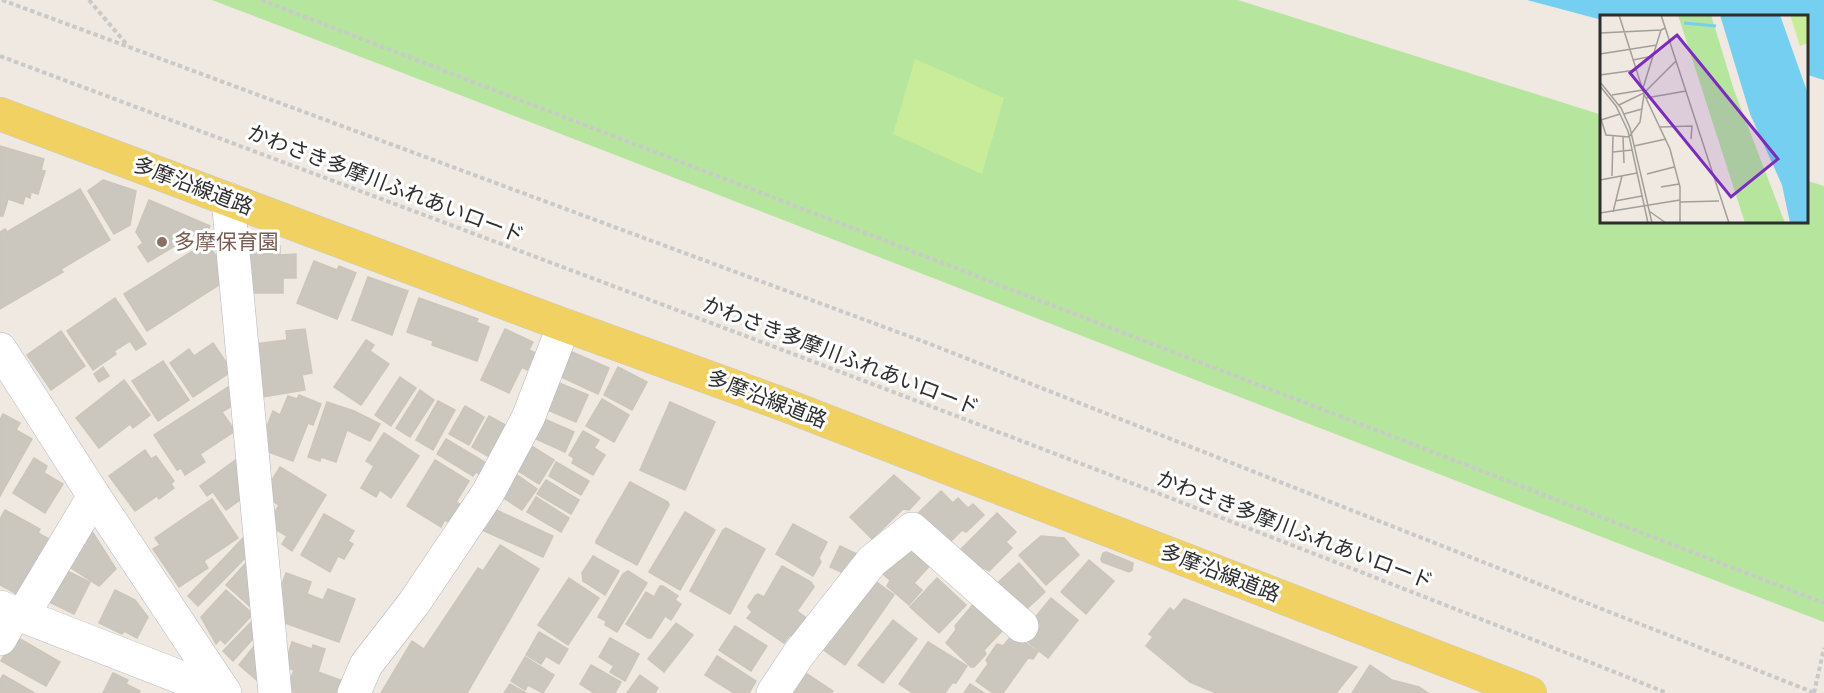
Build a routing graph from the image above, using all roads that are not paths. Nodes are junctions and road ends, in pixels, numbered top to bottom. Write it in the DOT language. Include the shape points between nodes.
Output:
graph roads {
  1 [pos="0,114"];
  2 [pos="228,199"];
  3 [pos="564,325"];
  4 [pos="5,374"];
  5 [pos="94,496"];
  6 [pos="9,618"];
  7 [pos="1022,626"];
  8 [pos="223,693"];
  9 [pos="275,693"];
  10 [pos="354,693"];
  11 [pos="773,693"];
  12 [pos="1530,693"];
  1 -- 2 [label="main road, 多摩沿線道路"];
  2 -- 3 [label="main road, 多摩沿線道路"];
  2 -- 9 [label="street"];
  3 -- 10 [label="street" via="528,418 488,493 414,603 366,665"];
  3 -- 12 [label="main road, 多摩沿線道路" via="785,405"];
  4 -- 5 [label="street"];
  5 -- 6 [label="street"];
  5 -- 8 [label="street"];
  6 -- 8 [label="street"];
  7 -- 11 [label="street" via="912,529 872,561"];
}
